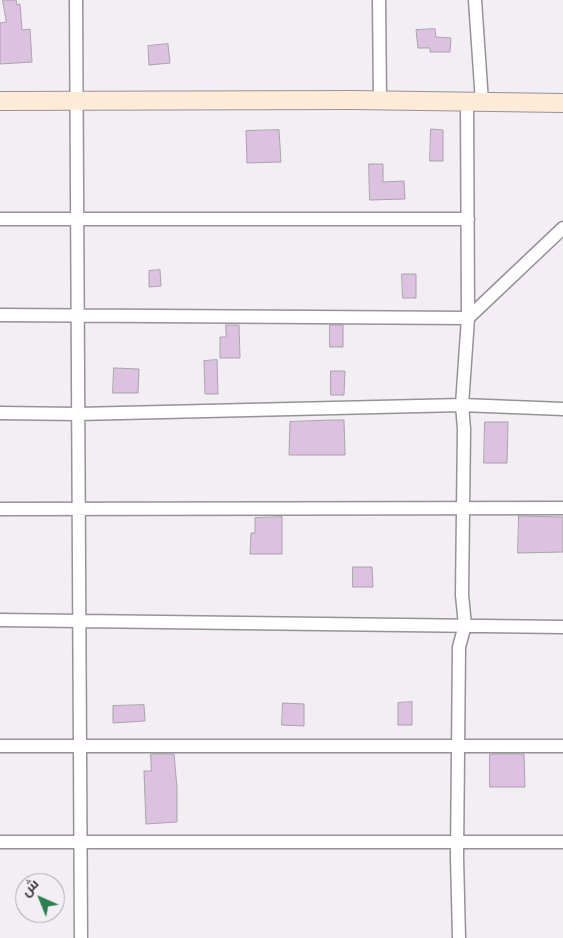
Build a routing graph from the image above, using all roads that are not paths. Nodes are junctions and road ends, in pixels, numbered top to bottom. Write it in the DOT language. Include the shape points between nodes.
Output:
graph roads {
  1 [pos="76,0"];
  2 [pos="379,0"];
  3 [pos="475,0"];
  4 [pos="0,101"];
  5 [pos="77,101"];
  6 [pos="380,101"];
  7 [pos="475,102"];
  8 [pos="563,103"];
  9 [pos="0,218"];
  10 [pos="77,218"];
  11 [pos="468,219"];
  12 [pos="563,228"];
  13 [pos="0,316"];
  14 [pos="78,316"];
  15 [pos="468,318"];
  16 [pos="462,405"];
  17 [pos="563,409"];
  18 [pos="0,413"];
  19 [pos="78,414"];
  20 [pos="464,508"];
  21 [pos="563,508"];
  22 [pos="0,509"];
  23 [pos="78,509"];
  24 [pos="0,620"];
  25 [pos="79,622"];
  26 [pos="465,625"];
  27 [pos="563,627"];
  28 [pos="459,744"];
  29 [pos="0,746"];
  30 [pos="563,746"];
  31 [pos="82,747"];
  32 [pos="0,842"];
  33 [pos="82,842"];
  34 [pos="457,842"];
  35 [pos="563,842"];
  36 [pos="81,938"];
  37 [pos="459,938"];
  1 -- 5 [label="street"];
  2 -- 6 [label="street"];
  3 -- 7 [label="street"];
  4 -- 5 [label="street"];
  5 -- 6 [label="street"];
  5 -- 10 [label="street"];
  6 -- 7 [label="street"];
  7 -- 8 [label="street"];
  7 -- 11 [label="street"];
  9 -- 10 [label="street"];
  10 -- 11 [label="street"];
  10 -- 14 [label="street"];
  11 -- 15 [label="street"];
  12 -- 15 [label="street"];
  13 -- 14 [label="street"];
  14 -- 15 [label="street"];
  14 -- 19 [label="street"];
  15 -- 16 [label="street"];
  16 -- 17 [label="street"];
  16 -- 19 [label="street"];
  16 -- 20 [label="street"];
  18 -- 19 [label="street"];
  19 -- 23 [label="street"];
  20 -- 21 [label="street"];
  20 -- 23 [label="street"];
  20 -- 26 [label="street" via="462,595"];
  22 -- 23 [label="street"];
  23 -- 25 [label="street"];
  24 -- 25 [label="street"];
  25 -- 26 [label="street"];
  25 -- 31 [label="street"];
  26 -- 27 [label="street"];
  26 -- 28 [label="street" via="459,647"];
  28 -- 30 [label="street"];
  28 -- 31 [label="street"];
  28 -- 34 [label="street"];
  29 -- 31 [label="street"];
  31 -- 33 [label="street"];
  32 -- 33 [label="street"];
  33 -- 34 [label="street"];
  33 -- 36 [label="street"];
  34 -- 35 [label="street"];
  34 -- 37 [label="street"];
}
